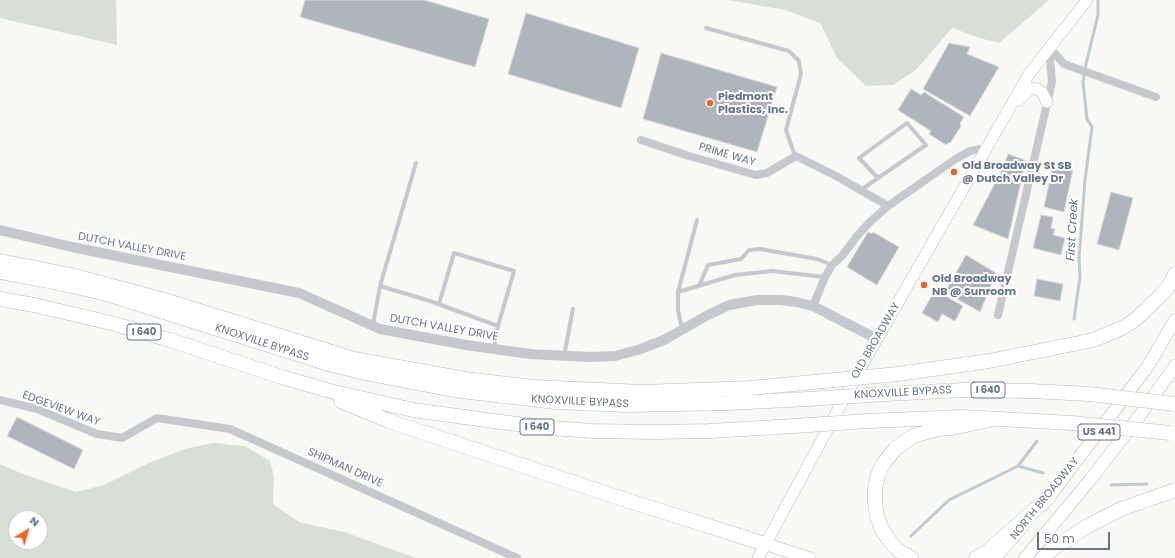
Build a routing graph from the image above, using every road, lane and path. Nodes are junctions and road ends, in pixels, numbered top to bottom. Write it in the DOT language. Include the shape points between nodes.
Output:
graph roads {
  1 [pos="1087,0"];
  2 [pos="706,28"];
  3 [pos="1049,47"];
  4 [pos="1156,97"];
  5 [pos="1047,102"];
  6 [pos="1005,116"];
  7 [pos="640,140"];
  8 [pos="987,148"];
  9 [pos="796,156"];
  10 [pos="416,163"];
  11 [pos="878,178"];
  12 [pos="860,190"];
  13 [pos="888,206"];
  14 [pos="697,220"];
  15 [pos="0,230"];
  16 [pos="0,261"];
  17 [pos="832,265"];
  18 [pos="0,272"];
  19 [pos="1175,274"];
  20 [pos="825,277"];
  21 [pos="380,286"];
  22 [pos="699,286"];
  23 [pos="678,292"];
  24 [pos="0,299"];
  25 [pos="439,304"];
  26 [pos="813,306"];
  27 [pos="573,309"];
  28 [pos="998,315"];
  29 [pos="1175,320"];
  30 [pos="373,326"];
  31 [pos="498,326"];
  32 [pos="682,330"];
  33 [pos="877,339"];
  34 [pos="494,349"];
  35 [pos="564,356"];
  36 [pos="1175,366"];
  37 [pos="285,378"];
  38 [pos="0,400"];
  39 [pos="1172,403"];
  40 [pos="157,418"];
  41 [pos="994,419"];
  42 [pos="1173,433"];
  43 [pos="1175,490"];
  44 [pos="1049,497"];
  45 [pos="765,544"];
  46 [pos="517,558"];
  47 [pos="758,558"];
  48 [pos="809,558"];
  49 [pos="911,558"];
  50 [pos="976,558"];
  51 [pos="995,558"];
  52 [pos="1026,558"];
  53 [pos="1043,558"];
  1 -- 3 [label="main road, OLD BROADWAY"];
  2 -- 9 [label="lane" via="789,51 799,61 801,74 786,130"];
  3 -- 4 [label="street" via="1064,64"];
  3 -- 5 [label="street" via="1052,82"];
  3 -- 6 [label="main road, OLD BROADWAY"];
  5 -- 6 [label="main road" via="1042,92 1031,88"];
  5 -- 28 [label="street"];
  6 -- 8 [label="main road, OLD BROADWAY"];
  7 -- 9 [label="street, PRIME WAY" via="756,175 767,173"];
  8 -- 13 [label="street" via="970,151 954,160"];
  8 -- 33 [label="main road, OLD BROADWAY"];
  9 -- 12 [label="street"];
  10 -- 21 [label="lane"];
  11 -- 11 [label="lane" via="926,145 907,123 859,158"];
  11 -- 12 [label="lane"];
  12 -- 13 [label="street"];
  13 -- 17 [label="street" via="870,222"];
  14 -- 23 [label="lane"];
  15 -- 30 [label="street, DUTCH VALLEY DRIVE" via="299,293"];
  16 -- 19 [label="highway, bridge" via="71,275 161,299 354,359 465,379 533,387 643,392 751,388 898,374 989,361 1078,343 1096,339 1136,319 1168,287"];
  17 -- 20 [label="street"];
  17 -- 22 [label="lane" via="810,258 760,249 749,250 741,259 708,265"];
  18 -- 39 [label="highway, KNOXVILLE BYPASS / I 640, bridge" via="106,294 365,373 454,390 556,402 626,405 728,404 972,390 1089,394"];
  20 -- 22 [label="lane" via="772,271 735,275"];
  20 -- 26 [label="street"];
  21 -- 25 [label="lane"];
  21 -- 30 [label="lane"];
  22 -- 23 [label="lane"];
  23 -- 32 [label="lane"];
  24 -- 37 [label="highway, I 640" via="42,306 110,323"];
  25 -- 31 [label="lane"];
  25 -- 31 [label="lane" via="454,253 514,271"];
  26 -- 32 [label="street, DUTCH VALLEY DRIVE" via="789,301 757,300 729,305"];
  26 -- 33 [label="street, DUTCH VALLEY DRIVE"];
  27 -- 35 [label="lane"];
  29 -- 44 [label="main road, NORTH BROADWAY / US 441" via="1148,366"];
  30 -- 34 [label="street, DUTCH VALLEY DRIVE"];
  31 -- 34 [label="lane"];
  32 -- 35 [label="street, DUTCH VALLEY DRIVE" via="664,340 615,356"];
  33 -- 45 [label="main road, OLD BROADWAY"];
  34 -- 35 [label="street, DUTCH VALLEY DRIVE"];
  36 -- 52 [label="main road, NORTH BROADWAY / US 441" via="1091,479"];
  37 -- 41 [label="highway, I 640, bridge" via="413,410 551,428 654,432 710,431 868,421 963,417"];
  37 -- 45 [label="highway" via="389,421"];
  38 -- 40 [label="street, EDGEVIEW WAY" via="37,409 97,434 122,438"];
  40 -- 46 [label="street, SHIPMAN DRIVE" via="230,429"];
  41 -- 42 [label="highway, I 640, bridge" via="1072,423"];
  41 -- 49 [label="highway" via="913,436 895,449 883,464 875,488 877,517 889,540 898,550"];
  43 -- 53 [label="highway" via="1121,509 1088,526 1055,547"];
  44 -- 50 [label="highway" via="988,551"];
  44 -- 51 [label="main road, NORTH BROADWAY / US 441"];
  45 -- 47 [label="main road, OLD BROADWAY"];
  45 -- 48 [label="main road"];
}
